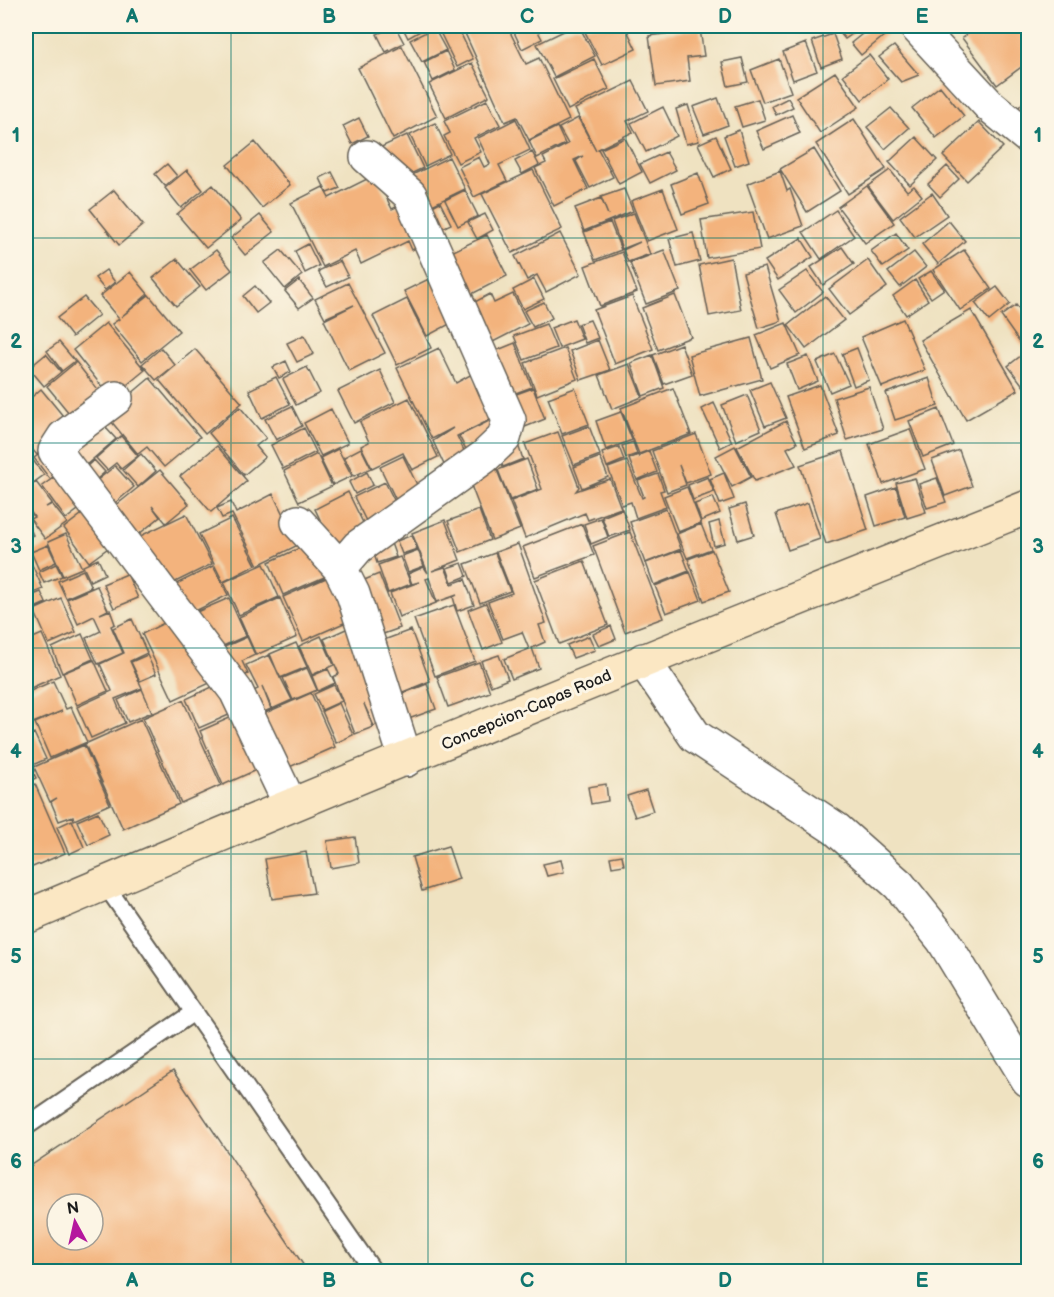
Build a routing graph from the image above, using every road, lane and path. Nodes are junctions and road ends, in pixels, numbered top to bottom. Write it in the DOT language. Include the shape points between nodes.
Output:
graph roads {
  1 [pos="916,26"];
  2 [pos="1029,137"];
  3 [pos="367,157"];
  4 [pos="116,398"];
  5 [pos="1029,507"];
  6 [pos="298,522"];
  7 [pos="340,568"];
  8 [pos="643,660"];
  9 [pos="406,760"];
  10 [pos="290,804"];
  11 [pos="104,883"];
  12 [pos="26,916"];
  13 [pos="194,1012"];
  14 [pos="1029,1080"];
  15 [pos="26,1127"];
  16 [pos="374,1272"];
  1 -- 2 [label="street" via="989,105"];
  3 -- 7 [label="street" via="410,195 509,420 504,438 484,457 358,547"];
  4 -- 10 [label="street" via="64,437 55,451 236,691"];
  5 -- 8 [label="main road, Concepcion-Capas Road"];
  6 -- 7 [label="street"];
  7 -- 9 [label="street" via="353,594"];
  8 -- 9 [label="main road, Concepcion-Capas Road"];
  8 -- 14 [label="street" via="695,736 836,830 899,885 943,940"];
  9 -- 10 [label="main road, Concepcion-Capas Road"];
  10 -- 11 [label="main road, Concepcion-Capas Road"];
  11 -- 12 [label="main road, Concepcion-Capas Road"];
  11 -- 13 [label="lane"];
  13 -- 15 [label="lane"];
  13 -- 16 [label="lane"];
}
